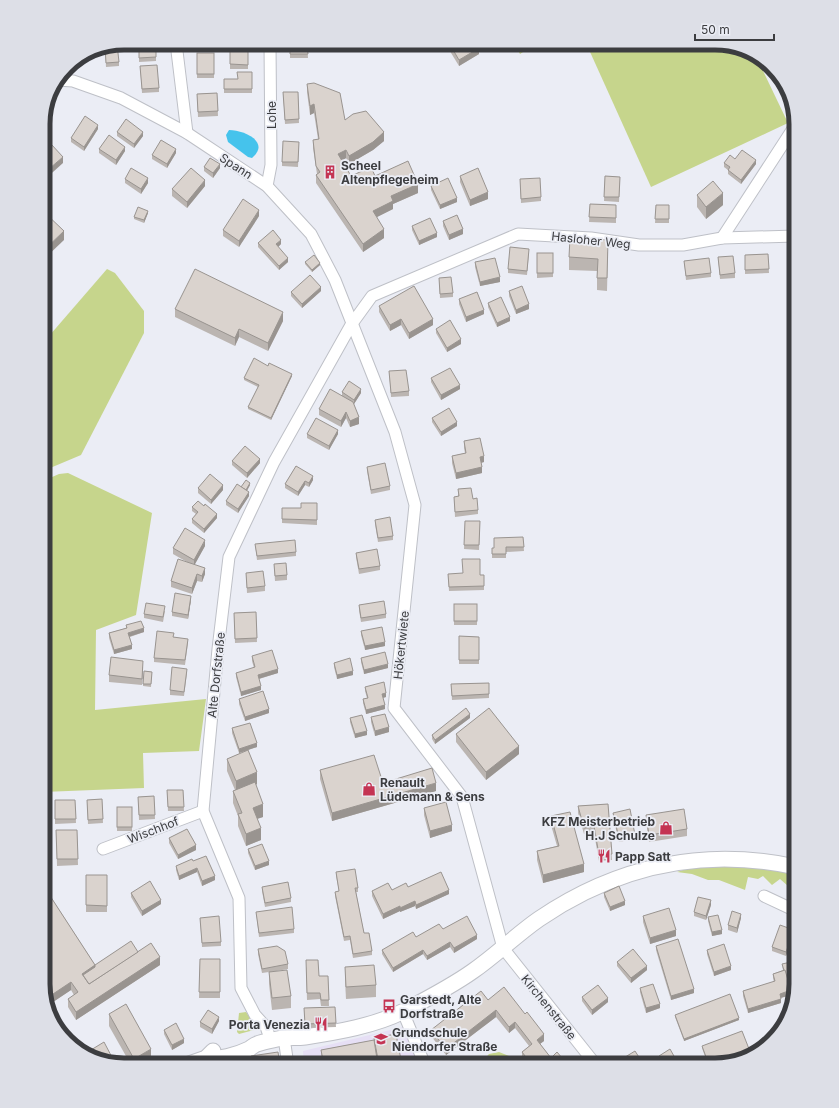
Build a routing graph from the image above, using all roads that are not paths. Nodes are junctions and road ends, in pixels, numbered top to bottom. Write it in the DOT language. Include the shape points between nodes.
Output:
graph roads {
  1 [pos="177,50"];
  2 [pos="270,50"];
  3 [pos="64,80"];
  4 [pos="187,134"];
  5 [pos="789,135"];
  6 [pos="267,186"];
  7 [pos="789,236"];
  8 [pos="722,238"];
  9 [pos="351,325"];
  10 [pos="203,811"];
  11 [pos="103,848"];
  12 [pos="789,866"];
  13 [pos="764,896"];
  14 [pos="789,908"];
  15 [pos="504,948"];
  16 [pos="403,1012"];
  17 [pos="278,1039"];
  18 [pos="219,1058"];
  19 [pos="285,1058"];
  20 [pos="422,1058"];
  21 [pos="590,1058"];
  1 -- 4 [label="street"];
  2 -- 6 [label="street, Lohe" via="271,165"];
  3 -- 4 [label="street, Spann" via="73,81 121,98"];
  4 -- 6 [label="street, Spann"];
  5 -- 8 [label="street"];
  6 -- 9 [label="street, Spann" via="311,234 335,280"];
  7 -- 8 [label="street, Hasloher Weg"];
  8 -- 9 [label="street, Hasloher Weg" via="683,245 639,245 591,238 518,234 372,296"];
  9 -- 10 [label="street, Alte Dorfstraße" via="274,462 229,557"];
  9 -- 15 [label="street, Hökertwiete" via="395,432 415,505 394,708 462,797"];
  10 -- 11 [label="street, Wischhof"];
  10 -- 17 [label="street, Alte Dorfstraße" via="239,898 241,988 254,1015"];
  12 -- 15 [label="main road" via="729,859 692,861 643,869 608,881 577,897 539,920"];
  13 -- 14 [label="street"];
  15 -- 16 [label="main road" via="473,971"];
  15 -- 21 [label="street, Kirchenstraße"];
  16 -- 17 [label="main road" via="348,1030"];
  16 -- 20 [label="street"];
  17 -- 18 [label="main road"];
  17 -- 19 [label="street, Alte Dorfstraße"];
}
